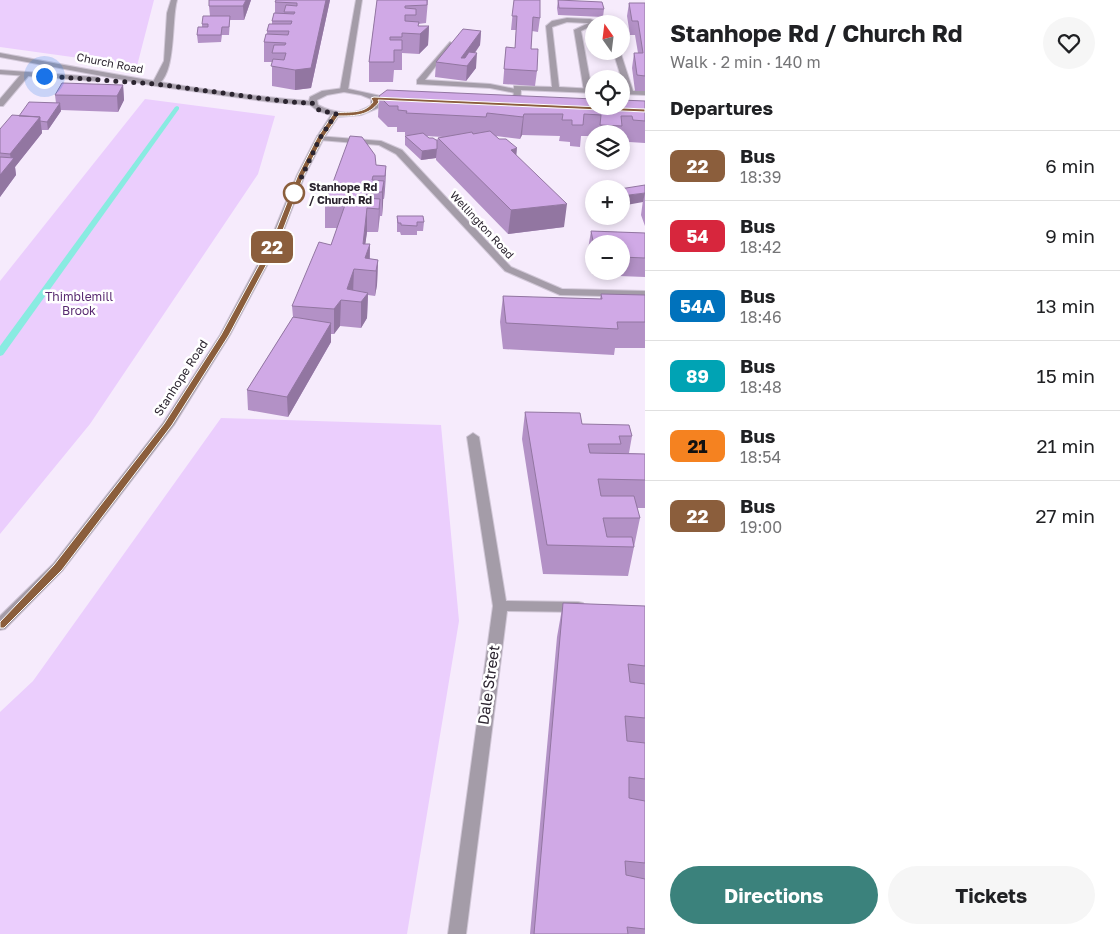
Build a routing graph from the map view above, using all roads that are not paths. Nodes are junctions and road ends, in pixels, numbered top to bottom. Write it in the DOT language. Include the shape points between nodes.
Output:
graph roads {
  1 [pos="174,0"];
  2 [pos="359,0"];
  3 [pos="585,22"];
  4 [pos="585,27"];
  5 [pos="450,44"];
  6 [pos="0,55"];
  7 [pos="586,70"];
  8 [pos="0,72"];
  9 [pos="26,74"];
  10 [pos="156,84"];
  11 [pos="344,90"];
  12 [pos="556,90"];
  13 [pos="585,91"];
  14 [pos="517,92"];
  15 [pos="630,93"];
  16 [pos="645,94"];
  17 [pos="374,98"];
  18 [pos="401,100"];
  19 [pos="312,103"];
  20 [pos="0,104"];
  21 [pos="506,104"];
  22 [pos="516,104"];
  23 [pos="526,105"];
  24 [pos="336,114"];
  25 [pos="320,138"];
  26 [pos="645,294"];
  27 [pos="473,437"];
  28 [pos="500,606"];
  29 [pos="597,607"];
  30 [pos="0,625"];
  31 [pos="457,934"];
  1 -- 10 [label="street" via="170,13 168,61"];
  2 -- 11 [label="street"];
  3 -- 12 [label="street" via="554,22 549,26"];
  4 -- 7 [label="street" via="577,30"];
  5 -- 14 [label="street" via="420,82 490,86"];
  6 -- 10 [label="street, Church Road"];
  8 -- 9 [label="street, Church Road"];
  9 -- 10 [label="street, Church Road"];
  9 -- 20 [label="street"];
  10 -- 19 [label="street, Church Road"];
  11 -- 17 [label="street"];
  11 -- 19 [label="street" via="318,95"];
  12 -- 13 [label="street"];
  12 -- 14 [label="street" via="517,88"];
  14 -- 22 [label="street"];
  15 -- 16 [label="street"];
  17 -- 18 [label="street"];
  17 -- 24 [label="street" via="376,102 371,109 356,114"];
  19 -- 24 [label="street" via="319,110"];
  21 -- 22 [label="street"];
  22 -- 23 [label="street"];
  24 -- 25 [label="street, Stanhope Road"];
  25 -- 26 [label="street, Wellington Road" via="381,143 399,152 508,270 560,292"];
  25 -- 30 [label="street, Stanhope Road" via="301,175 274,243 225,335 168,425 58,567"];
  27 -- 28 [label="street, Dale Street"];
  28 -- 29 [label="street"];
  28 -- 31 [label="street, Dale Street"];
}
